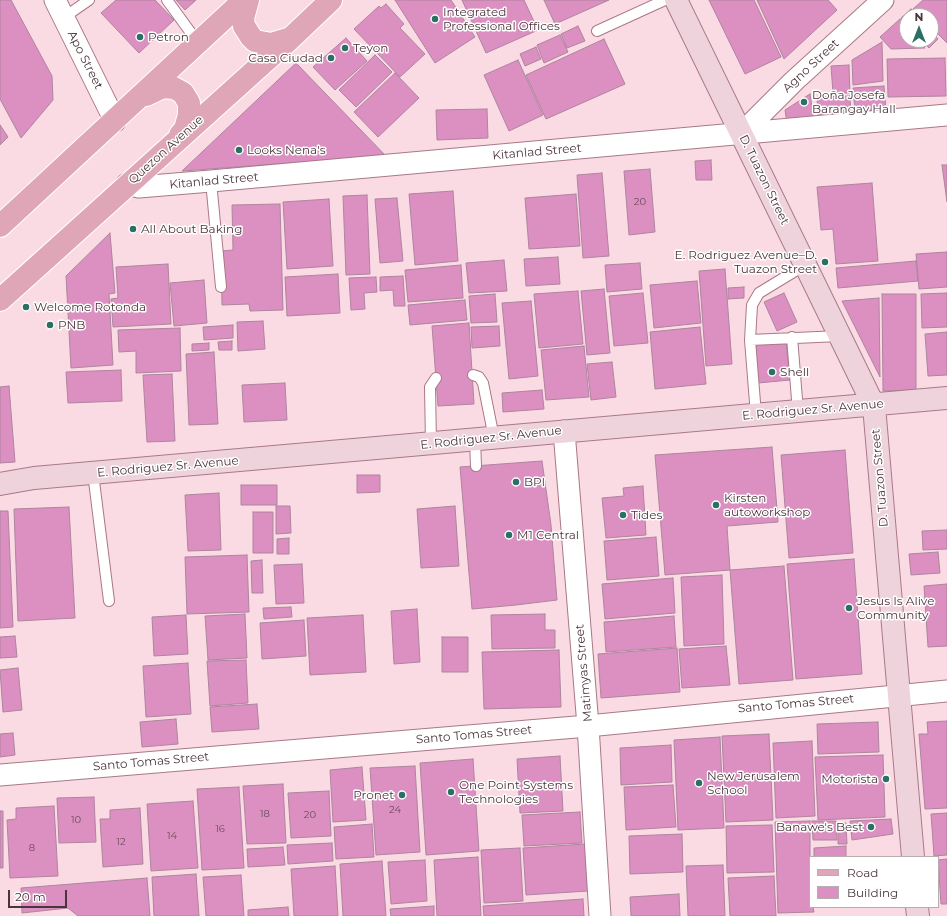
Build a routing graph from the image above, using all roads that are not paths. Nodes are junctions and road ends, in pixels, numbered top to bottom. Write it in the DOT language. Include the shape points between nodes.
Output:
graph roads {
  1 [pos="89,0"];
  2 [pos="167,0"];
  3 [pos="244,0"];
  4 [pos="248,0"];
  5 [pos="331,0"];
  6 [pos="665,0"];
  7 [pos="676,0"];
  8 [pos="883,0"];
  9 [pos="59,9"];
  10 [pos="596,31"];
  11 [pos="291,38"];
  12 [pos="199,44"];
  13 [pos="137,100"];
  14 [pos="947,115"];
  15 [pos="115,120"];
  16 [pos="741,134"];
  17 [pos="177,139"];
  18 [pos="211,181"];
  19 [pos="127,184"];
  20 [pos="0,226"];
  21 [pos="805,265"];
  22 [pos="220,287"];
  23 [pos="0,300"];
  24 [pos="840,336"];
  25 [pos="792,337"];
  26 [pos="750,340"];
  27 [pos="472,375"];
  28 [pos="436,378"];
  29 [pos="947,398"];
  30 [pos="874,406"];
  31 [pos="798,412"];
  32 [pos="756,415"];
  33 [pos="564,431"];
  34 [pos="485,438"];
  35 [pos="431,444"];
  36 [pos="476,466"];
  37 [pos="93,473"];
  38 [pos="34,478"];
  39 [pos="0,484"];
  40 [pos="0,489"];
  41 [pos="109,601"];
  42 [pos="947,691"];
  43 [pos="898,694"];
  44 [pos="588,726"];
  45 [pos="0,775"];
  46 [pos="913,856"];
  47 [pos="600,916"];
  1 -- 9 [label="lane"];
  2 -- 12 [label="lane"];
  3 -- 12 [label="main road"];
  4 -- 11 [label="main road" via="243,18 244,26 251,37 271,44"];
  5 -- 11 [label="main road, Quezon Avenue"];
  6 -- 10 [label="lane"];
  7 -- 16 [label="main road, D. Tuazon Street"];
  8 -- 16 [label="street, Agno Street" via="794,81"];
  9 -- 15 [label="street, Apo Street"];
  11 -- 17 [label="main road, Quezon Avenue"];
  12 -- 13 [label="main road"];
  13 -- 15 [label="main road"];
  13 -- 17 [label="main road" via="163,87 174,88 183,93 189,103 189,115 185,129"];
  14 -- 16 [label="street, Kitanlad Street"];
  15 -- 20 [label="main road"];
  16 -- 18 [label="street, Kitanlad Street"];
  16 -- 21 [label="main road, D. Tuazon Street"];
  17 -- 19 [label="main road, Quezon Avenue"];
  18 -- 19 [label="street, Kitanlad Street" via="139,187"];
  18 -- 22 [label="lane"];
  19 -- 23 [label="main road, Quezon Avenue"];
  21 -- 24 [label="main road, D. Tuazon Street"];
  21 -- 26 [label="lane" via="759,294 752,305"];
  24 -- 25 [label="lane"];
  24 -- 30 [label="main road, D. Tuazon Street"];
  25 -- 26 [label="lane"];
  25 -- 31 [label="lane"];
  26 -- 32 [label="lane"];
  27 -- 34 [label="lane" via="479,377 483,383"];
  28 -- 35 [label="lane" via="430,387"];
  29 -- 30 [label="main road, E. Rodriguez Sr. Avenue"];
  30 -- 31 [label="main road, E. Rodriguez Sr. Avenue"];
  30 -- 43 [label="main road, D. Tuazon Street"];
  31 -- 32 [label="main road, E. Rodriguez Sr. Avenue"];
  32 -- 33 [label="main road, E. Rodriguez Sr. Avenue"];
  33 -- 34 [label="main road, E. Rodriguez Sr. Avenue"];
  33 -- 44 [label="street, Matimyas Street"];
  34 -- 35 [label="main road, E. Rodriguez Sr. Avenue"];
  34 -- 36 [label="lane"];
  35 -- 37 [label="main road, E. Rodriguez Sr. Avenue"];
  37 -- 38 [label="main road, E. Rodriguez Sr. Avenue"];
  37 -- 41 [label="lane"];
  38 -- 39 [label="main road, E. Rodriguez Sr. Avenue"];
  38 -- 40 [label="main road, E. Rodriguez Sr. Avenue"];
  42 -- 43 [label="street, Santo Tomas Street"];
  43 -- 44 [label="street, Santo Tomas Street"];
  43 -- 46 [label="main road, D. Tuazon Street"];
  44 -- 45 [label="street, Santo Tomas Street"];
  44 -- 47 [label="street, Matimyas Street"];
}
